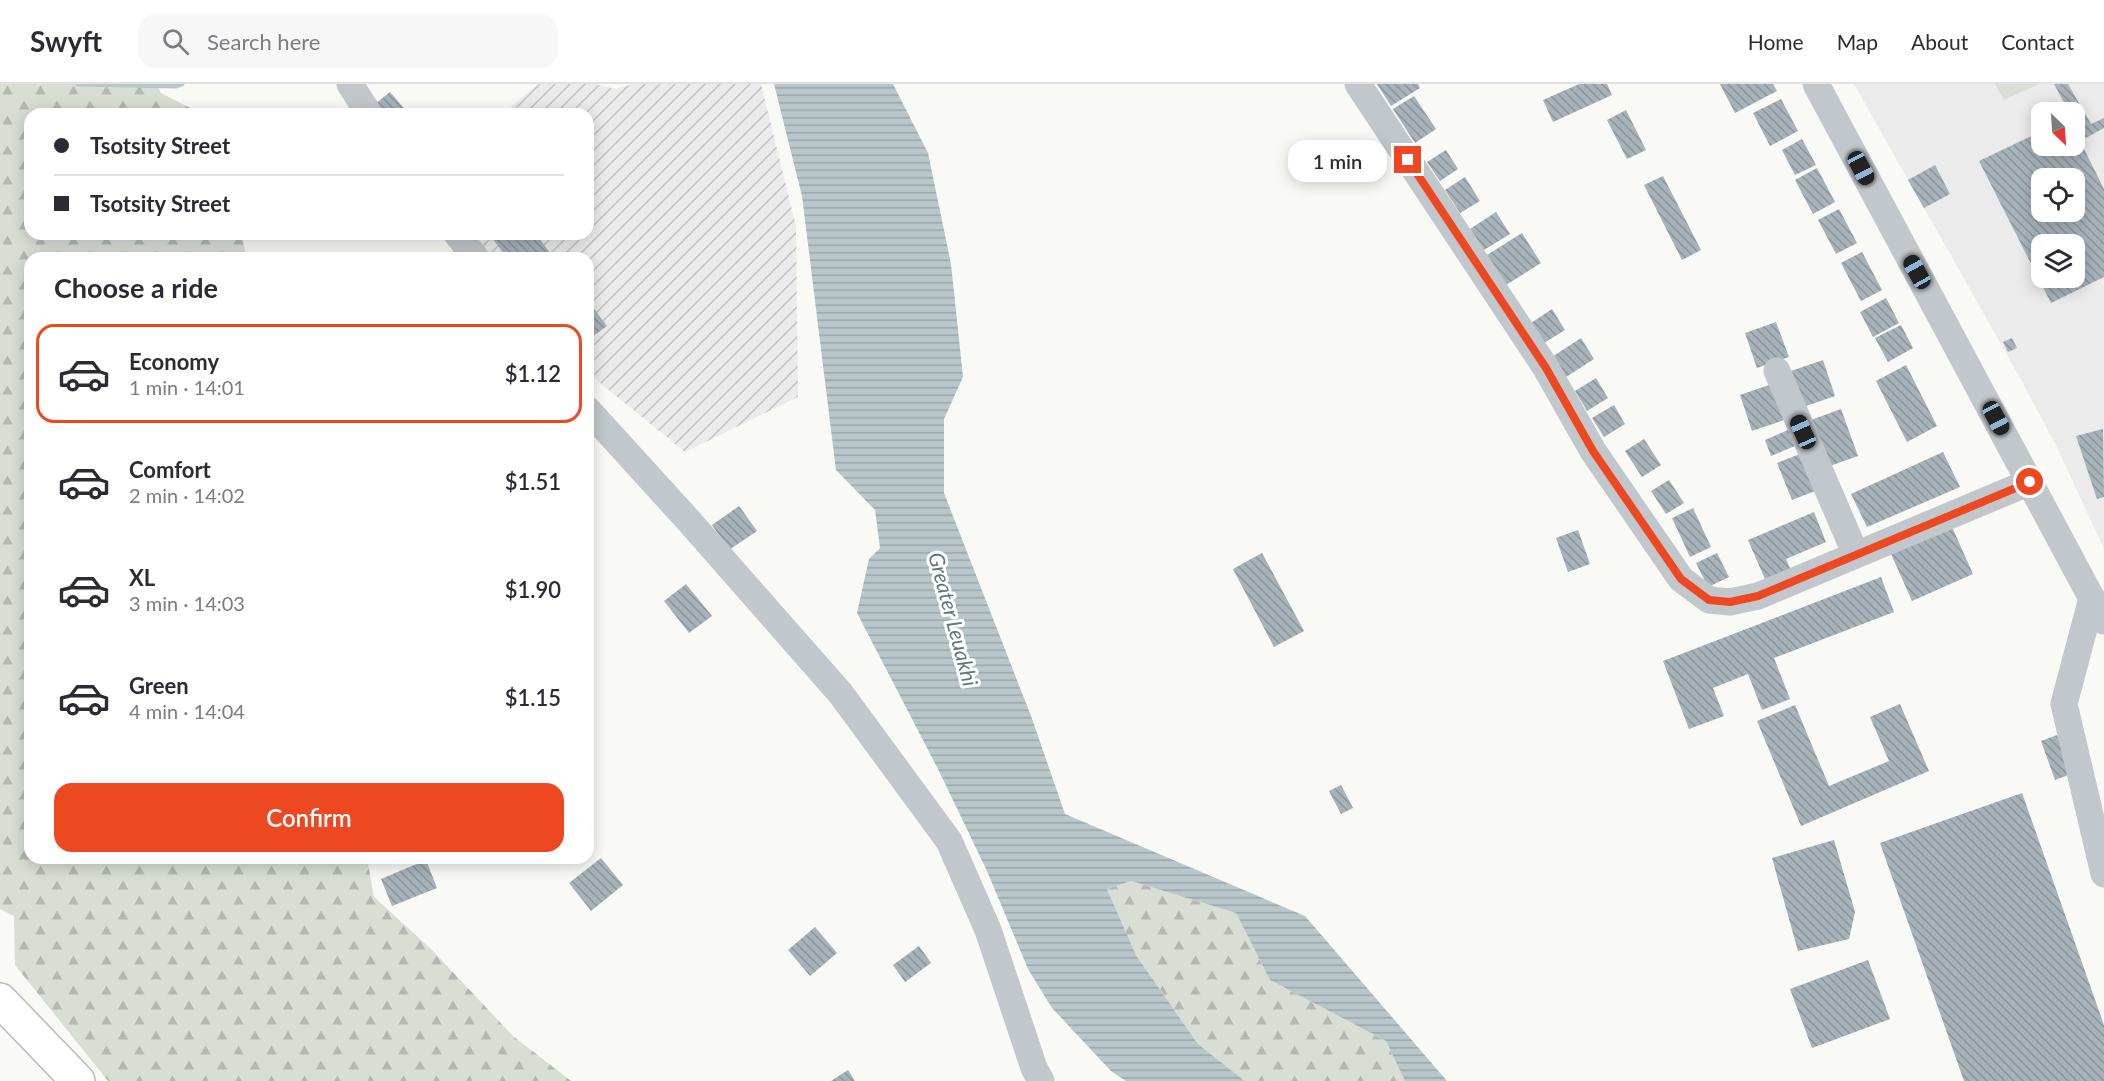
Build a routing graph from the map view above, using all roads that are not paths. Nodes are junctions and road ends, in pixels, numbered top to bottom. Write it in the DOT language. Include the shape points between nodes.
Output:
graph roads {
  1 [pos="350,84"];
  2 [pos="1358,84"];
  3 [pos="1816,84"];
  4 [pos="365,108"];
  5 [pos="462,240"];
  6 [pos="471,252"];
  7 [pos="1777,371"];
  8 [pos="594,417"];
  9 [pos="2030,482"];
  10 [pos="1856,555"];
  11 [pos="2098,610"];
  12 [pos="2104,873"];
  13 [pos="0,1000"];
  14 [pos="78,1081"];
  15 [pos="1041,1081"];
  1 -- 4 [label="street"];
  2 -- 10 [label="street" via="1546,368 1593,451 1681,579 1709,600 1730,602 1758,596"];
  3 -- 9 [label="street"];
  5 -- 6 [label="street"];
  7 -- 10 [label="street"];
  8 -- 15 [label="street" via="841,694 949,841 988,930"];
  9 -- 10 [label="street"];
  9 -- 11 [label="street"];
  11 -- 12 [label="street" via="2064,704"];
  13 -- 14 [label="main road"];
}
